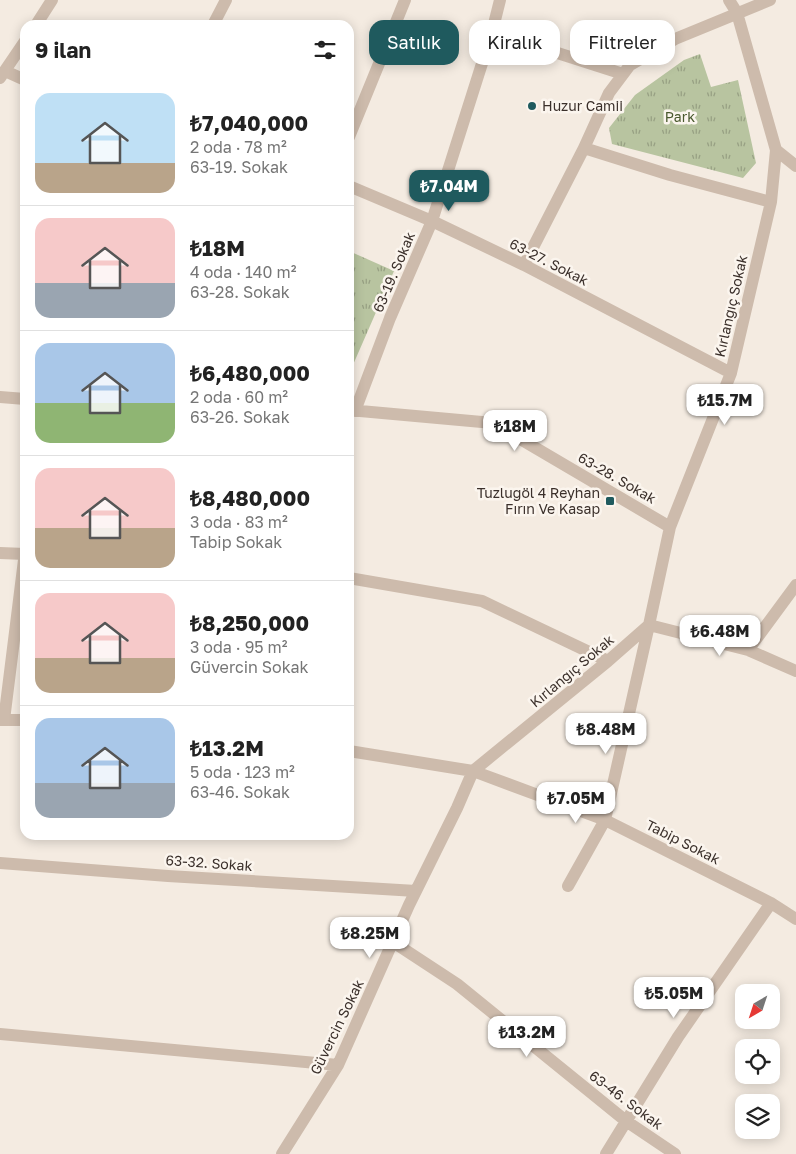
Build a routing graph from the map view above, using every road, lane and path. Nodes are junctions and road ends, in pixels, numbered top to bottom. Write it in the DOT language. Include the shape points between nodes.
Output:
graph roads {
  1 [pos="52,0"];
  2 [pos="226,0"];
  3 [pos="406,0"];
  4 [pos="500,0"];
  5 [pos="729,0"];
  6 [pos="770,0"];
  7 [pos="736,13"];
  8 [pos="39,20"];
  9 [pos="216,20"];
  10 [pos="495,20"];
  11 [pos="20,48"];
  12 [pos="560,54"];
  13 [pos="482,65"];
  14 [pos="623,74"];
  15 [pos="2,75"];
  16 [pos="20,79"];
  17 [pos="354,125"];
  18 [pos="584,148"];
  19 [pos="776,150"];
  20 [pos="796,153"];
  21 [pos="796,166"];
  22 [pos="354,188"];
  23 [pos="771,202"];
  24 [pos="432,221"];
  25 [pos="524,265"];
  26 [pos="731,373"];
  27 [pos="0,397"];
  28 [pos="20,399"];
  29 [pos="354,405"];
  30 [pos="354,410"];
  31 [pos="670,527"];
  32 [pos="0,553"];
  33 [pos="20,553"];
  34 [pos="354,579"];
  35 [pos="796,585"];
  36 [pos="20,589"];
  37 [pos="649,625"];
  38 [pos="748,650"];
  39 [pos="608,661"];
  40 [pos="796,671"];
  41 [pos="2,720"];
  42 [pos="20,720"];
  43 [pos="354,752"];
  44 [pos="473,771"];
  45 [pos="605,820"];
  46 [pos="0,863"];
  47 [pos="568,886"];
  48 [pos="416,891"];
  49 [pos="772,903"];
  50 [pos="796,919"];
  51 [pos="393,942"];
  52 [pos="0,1034"];
  53 [pos="338,1065"];
  54 [pos="626,1121"];
  55 [pos="282,1154"];
  56 [pos="606,1154"];
  57 [pos="674,1154"];
  1 -- 8 [label="street"];
  2 -- 9 [label="street"];
  3 -- 17 [label="street"];
  4 -- 10 [label="street, 63-19. Sokak"];
  5 -- 7 [label="street, Kırlangıç Sokak"];
  6 -- 7 [label="street"];
  7 -- 14 [label="street" via="675,39 630,65"];
  7 -- 19 [label="street, Kırlangıç Sokak"];
  11 -- 15 [label="street"];
  12 -- 14 [label="street"];
  13 -- 24 [label="street, 63-19. Sokak"];
  14 -- 18 [label="street" via="609,93"];
  15 -- 16 [label="street"];
  18 -- 23 [label="street"];
  18 -- 25 [label="street"];
  19 -- 20 [label="street"];
  19 -- 21 [label="street"];
  19 -- 23 [label="street, Kırlangıç Sokak"];
  22 -- 24 [label="street, 63-27. Sokak"];
  23 -- 26 [label="street, Kırlangıç Sokak"];
  24 -- 25 [label="street, 63-27. Sokak"];
  24 -- 29 [label="street, 63-19. Sokak"];
  25 -- 26 [label="street, 63-27. Sokak"];
  26 -- 31 [label="street, Kırlangıç Sokak"];
  27 -- 28 [label="street"];
  30 -- 31 [label="street, 63-28. Sokak" via="493,423"];
  31 -- 37 [label="street, Kırlangıç Sokak"];
  32 -- 33 [label="street"];
  34 -- 39 [label="street" via="482,601"];
  35 -- 38 [label="street"];
  36 -- 41 [label="street"];
  37 -- 38 [label="street"];
  37 -- 39 [label="street, Kırlangıç Sokak"];
  37 -- 45 [label="street"];
  38 -- 40 [label="street"];
  39 -- 44 [label="street, Kırlangıç Sokak"];
  41 -- 42 [label="street"];
  43 -- 44 [label="street, Tabip Sokak"];
  44 -- 45 [label="street, Tabip Sokak"];
  44 -- 48 [label="street, Güvercin Sokak"];
  45 -- 47 [label="street"];
  45 -- 49 [label="street, Tabip Sokak"];
  46 -- 48 [label="street, 63-32. Sokak"];
  48 -- 51 [label="street, Güvercin Sokak"];
  49 -- 50 [label="street, Tabip Sokak"];
  49 -- 54 [label="street" via="678,1037"];
  51 -- 53 [label="street, Güvercin Sokak"];
  51 -- 54 [label="street, 63-46. Sokak" via="457,984"];
  52 -- 53 [label="street"];
  53 -- 55 [label="street, Güvercin Sokak"];
  54 -- 56 [label="street"];
  54 -- 57 [label="street, 63-46. Sokak"];
}
